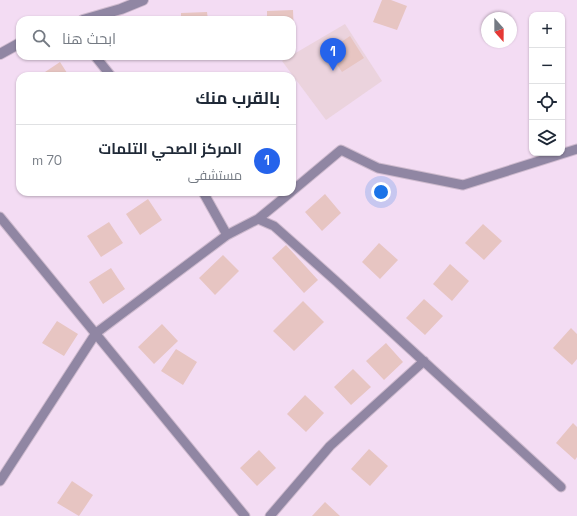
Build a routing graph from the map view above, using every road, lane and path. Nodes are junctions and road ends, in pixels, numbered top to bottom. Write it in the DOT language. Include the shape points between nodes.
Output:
graph roads {
  1 [pos="143,0"];
  2 [pos="97,16"];
  3 [pos="16,45"];
  4 [pos="0,54"];
  5 [pos="98,60"];
  6 [pos="108,72"];
  7 [pos="577,149"];
  8 [pos="296,187"];
  9 [pos="205,196"];
  10 [pos="285,196"];
  11 [pos="0,217"];
  12 [pos="258,219"];
  13 [pos="227,235"];
  14 [pos="96,333"];
  15 [pos="424,361"];
  16 [pos="0,481"];
  17 [pos="561,487"];
  18 [pos="244,516"];
  19 [pos="270,516"];
  1 -- 2 [label="street"];
  3 -- 4 [label="street"];
  5 -- 6 [label="street"];
  7 -- 8 [label="street" via="463,185 378,168 341,150"];
  9 -- 13 [label="street"];
  10 -- 12 [label="street"];
  11 -- 14 [label="street"];
  12 -- 13 [label="street"];
  12 -- 15 [label="street" via="274,226"];
  13 -- 14 [label="street"];
  14 -- 16 [label="street"];
  14 -- 18 [label="street"];
  15 -- 17 [label="street"];
  15 -- 19 [label="street" via="330,446"];
}
